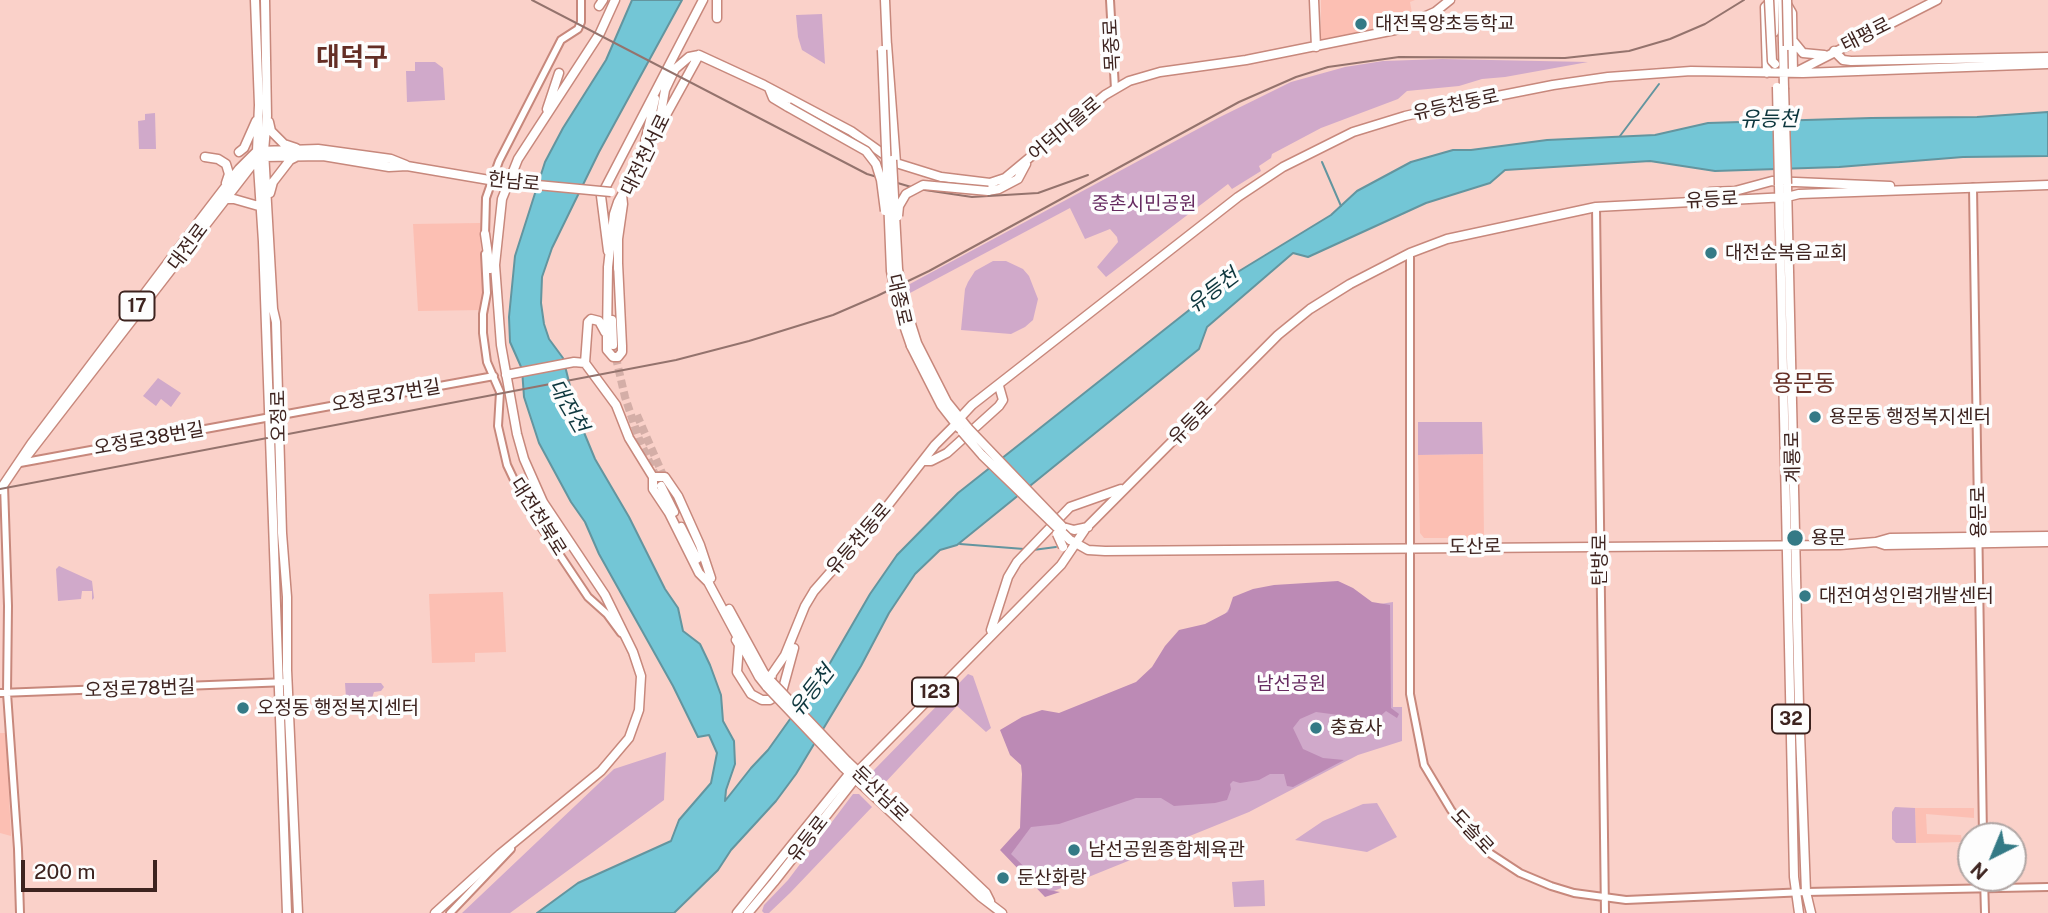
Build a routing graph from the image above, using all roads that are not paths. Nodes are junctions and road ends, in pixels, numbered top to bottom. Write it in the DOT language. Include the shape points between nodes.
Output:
graph roads {
  1 [pos="255,0"];
  2 [pos="265,0"];
  3 [pos="581,0"];
  4 [pos="615,0"];
  5 [pos="703,0"];
  6 [pos="717,0"];
  7 [pos="882,0"];
  8 [pos="1110,0"];
  9 [pos="1314,0"];
  10 [pos="1450,0"];
  11 [pos="1772,0"];
  12 [pos="1784,0"];
  13 [pos="1937,0"];
  14 [pos="1925,3"];
  15 [pos="717,18"];
  16 [pos="1793,35"];
  17 [pos="884,47"];
  18 [pos="1316,47"];
  19 [pos="1830,53"];
  20 [pos="699,55"];
  21 [pos="2048,57"];
  22 [pos="2048,64"];
  23 [pos="1782,70"];
  24 [pos="559,72"];
  25 [pos="769,88"];
  26 [pos="657,89"];
  27 [pos="1115,89"];
  28 [pos="263,116"];
  29 [pos="545,118"];
  30 [pos="658,128"];
  31 [pos="239,152"];
  32 [pos="297,153"];
  33 [pos="883,153"];
  34 [pos="261,154"];
  35 [pos="205,157"];
  36 [pos="642,157"];
  37 [pos="1027,161"];
  38 [pos="896,163"];
  39 [pos="493,181"];
  40 [pos="225,187"];
  41 [pos="2048,187"];
  42 [pos="1906,190"];
  43 [pos="1973,190"];
  44 [pos="622,195"];
  45 [pos="1783,197"];
  46 [pos="225,199"];
  47 [pos="1688,202"];
  48 [pos="265,205"];
  49 [pos="1596,207"];
  50 [pos="892,225"];
  51 [pos="485,234"];
  52 [pos="1410,253"];
  53 [pos="610,257"];
  54 [pos="618,263"];
  55 [pos="607,337"];
  56 [pos="501,345"];
  57 [pos="585,363"];
  58 [pos="506,375"];
  59 [pos="494,376"];
  60 [pos="999,386"];
  61 [pos="274,418"];
  62 [pos="961,426"];
  63 [pos="923,461"];
  64 [pos="20,463"];
  65 [pos="653,477"];
  66 [pos="1133,482"];
  67 [pos="664,484"];
  68 [pos="2,487"];
  69 [pos="530,508"];
  70 [pos="1043,515"];
  71 [pos="1063,527"];
  72 [pos="1083,528"];
  73 [pos="2048,536"];
  74 [pos="1980,540"];
  75 [pos="1073,542"];
  76 [pos="2048,542"];
  77 [pos="1791,543"];
  78 [pos="572,546"];
  79 [pos="1600,546"];
  80 [pos="1412,548"];
  81 [pos="1061,565"];
  82 [pos="710,580"];
  83 [pos="803,611"];
  84 [pos="726,615"];
  85 [pos="986,639"];
  86 [pos="629,644"];
  87 [pos="759,664"];
  88 [pos="779,665"];
  89 [pos="284,683"];
  90 [pos="769,684"];
  91 [pos="4,693"];
  92 [pos="850,771"];
  93 [pos="1983,822"];
  94 [pos="522,838"];
  95 [pos="500,854"];
  96 [pos="477,885"];
  97 [pos="2027,887"];
  98 [pos="2048,887"];
  99 [pos="1957,889"];
  100 [pos="1806,892"];
  101 [pos="1984,892"];
  102 [pos="1795,894"];
  103 [pos="1604,898"];
  104 [pos="746,910"];
  105 [pos="20,913"];
  106 [pos="286,913"];
  107 [pos="298,913"];
  108 [pos="435,913"];
  109 [pos="450,913"];
  110 [pos="1002,913"];
  111 [pos="1605,913"];
  112 [pos="1799,913"];
  113 [pos="1811,913"];
  114 [pos="1984,913"];
  1 -- 28 [label="main road"];
  2 -- 28 [label="main road"];
  3 -- 39 [label="street, 대전천북로" via="578,29 561,40"];
  4 -- 29 [label="main road" via="600,33"];
  5 -- 26 [label="main road"];
  6 -- 15 [label="main road"];
  7 -- 17 [label="main road, 대종로"];
  8 -- 27 [label="street, 목중로"];
  9 -- 18 [label="main road"];
  10 -- 18 [label="main road, 어덕마을로" via="1395,30"];
  11 -- 23 [label="main road, bridge" via="1772,61"];
  12 -- 16 [label="main road" via="1791,10"];
  12 -- 23 [label="main road, 계룡로 / 32, bridge"];
  12 -- 23 [label="main road, bridge" via="1788,46"];
  13 -- 14 [label="main road, 태평로"];
  14 -- 19 [label="main road, 태평로"];
  16 -- 19 [label="main road" via="1804,53"];
  16 -- 23 [label="main road"];
  17 -- 33 [label="main road" via="879,47"];
  17 -- 38 [label="main road"];
  17 -- 50 [label="main road, 대종로, bridge"];
  18 -- 27 [label="main road, 어덕마을로" via="1160,72"];
  19 -- 21 [label="main road" via="1851,61"];
  19 -- 23 [label="main road, 태평로"];
  20 -- 25 [label="main road, 어덕마을로"];
  20 -- 30 [label="main road, 대전천서로"];
  20 -- 30 [label="main road" via="675,69 665,90"];
  22 -- 23 [label="main road, 유등천동로"];
  23 -- 45 [label="main road, 계룡로 / 32, bridge"];
  23 -- 60 [label="main road, 유등천동로" via="1608,77 1444,107 1353,132 1259,182"];
  24 -- 29 [label="main road"];
  25 -- 33 [label="main road, 어덕마을로"];
  25 -- 50 [label="main road, bridge" via="773,98 872,157"];
  26 -- 36 [label="main road"];
  26 -- 53 [label="main road" via="601,195"];
  27 -- 37 [label="main road, 어덕마을로"];
  28 -- 31 [label="main road"];
  28 -- 32 [label="main road" via="271,131"];
  28 -- 34 [label="main road"];
  29 -- 56 [label="main road" via="518,159 500,211 495,265"];
  30 -- 36 [label="main road, 대전천서로"];
  32 -- 34 [label="main road, 한남로"];
  32 -- 39 [label="main road, 한남로" via="318,149 391,159"];
  32 -- 48 [label="main road" via="273,182"];
  33 -- 38 [label="main road, 어덕마을로"];
  34 -- 40 [label="main road, 대전로 / 17"];
  34 -- 46 [label="main road, 대전로 / 17"];
  34 -- 48 [label="main road, 오정로"];
  35 -- 40 [label="main road" via="226,164"];
  36 -- 44 [label="main road, 대전천서로"];
  37 -- 38 [label="main road, 어덕마을로" via="990,183 941,177"];
  37 -- 50 [label="main road, bridge" via="1018,179 999,189 917,187 902,200"];
  39 -- 44 [label="main road, 한남로, bridge"];
  39 -- 51 [label="street, 대전천북로"];
  40 -- 64 [label="main road, 대전로 / 17"];
  41 -- 43 [label="main road, 유등로"];
  42 -- 43 [label="main road, 유등로"];
  42 -- 45 [label="main road, 유등로"];
  42 -- 47 [label="main road" via="1772,181 1710,192"];
  43 -- 45 [label="main road, 유등로"];
  43 -- 74 [label="street, 용문로"];
  44 -- 53 [label="main road" via="614,214"];
  44 -- 54 [label="main road, 대전천서로"];
  45 -- 47 [label="main road, 유등로"];
  45 -- 77 [label="main road, 계룡로 / 32"];
  46 -- 48 [label="main road"];
  46 -- 64 [label="main road, 대전로 / 17"];
  47 -- 49 [label="main road, 유등로"];
  48 -- 61 [label="main road, 오정로"];
  49 -- 52 [label="main road, 유등로" via="1447,239"];
  49 -- 79 [label="street, 탄방로"];
  50 -- 62 [label="main road, 대종로, bridge" via="914,345 925,377"];
  51 -- 56 [label="main road"];
  51 -- 59 [label="street, 대전천북로" via="483,333"];
  52 -- 66 [label="main road, 유등로" via="1350,284 1278,335"];
  52 -- 80 [label="street, 도솔로"];
  53 -- 54 [label="main road, 대전천서로" via="616,346"];
  53 -- 55 [label="main road"];
  54 -- 55 [label="main road" via="622,352 618,357 610,355"];
  55 -- 57 [label="main road" via="599,321 588,322"];
  56 -- 58 [label="main road"];
  57 -- 58 [label="main road"];
  57 -- 65 [label="main road" via="617,405 629,439"];
  58 -- 78 [label="main road" via="524,459 543,502"];
  59 -- 61 [label="street, 오정로37번길"];
  59 -- 69 [label="street, 대전천북로" via="500,392 498,426 507,465"];
  60 -- 62 [label="main road, 유등천동로"];
  60 -- 63 [label="main road" via="1003,400 999,406 947,453"];
  61 -- 64 [label="street, 오정로38번길"];
  61 -- 89 [label="main road, 오정로" via="272,538"];
  62 -- 63 [label="main road, 유등천동로"];
  62 -- 70 [label="main road, 대종로, bridge" via="982,455"];
  62 -- 71 [label="main road, 대종로, bridge"];
  63 -- 83 [label="main road, 유등천동로" via="814,591"];
  64 -- 68 [label="main road, 대전로 / 17"];
  65 -- 82 [label="main road" via="653,489 699,573"];
  65 -- 82 [label="main road" via="665,477 674,489 700,545"];
  66 -- 72 [label="main road, 유등로"];
  66 -- 85 [label="main road" via="1070,507 1035,543 1009,577"];
  67 -- 82 [label="main road"];
  68 -- 91 [label="street" via="8,606"];
  69 -- 78 [label="main road"];
  69 -- 86 [label="street, 대전천북로" via="588,597"];
  70 -- 75 [label="main road, 대종로, bridge"];
  70 -- 81 [label="main road, bridge" via="1062,541"];
  71 -- 72 [label="main road"];
  71 -- 75 [label="main road, 대종로, bridge"];
  72 -- 75 [label="main road, 유등로"];
  73 -- 74 [label="main road, 도산로"];
  74 -- 76 [label="main road, 도산로"];
  74 -- 77 [label="main road, 도산로"];
  74 -- 93 [label="street, 용문로"];
  75 -- 80 [label="main road, 도산로" via="1088,550 1105,551"];
  75 -- 81 [label="main road, 유등로"];
  77 -- 79 [label="main road, 도산로"];
  77 -- 100 [label="main road, 계룡로 / 32"];
  77 -- 102 [label="main road, 계룡로 / 32"];
  78 -- 86 [label="main road" via="605,595"];
  79 -- 80 [label="main road, 도산로"];
  79 -- 103 [label="street, 탄방로"];
  80 -- 103 [label="street, 도솔로" via="1410,694 1424,765 1436,787 1491,854 1551,886"];
  81 -- 85 [label="main road, 유등로 / 123"];
  82 -- 84 [label="main road"];
  82 -- 87 [label="main road"];
  83 -- 84 [label="main road" via="804,622 784,685 770,700 751,694 737,672 739,645"];
  83 -- 88 [label="main road, 유등천동로"];
  84 -- 90 [label="main road"];
  85 -- 92 [label="main road, 유등로 / 123"];
  86 -- 94 [label="main road, 대전천북로" via="641,684 633,732 592,780"];
  87 -- 88 [label="main road" via="768,670"];
  87 -- 90 [label="main road"];
  88 -- 90 [label="main road, 유등천동로"];
  89 -- 91 [label="street, 오정로78번길"];
  89 -- 106 [label="main road, 오정로"];
  89 -- 107 [label="main road, 오정로"];
  90 -- 92 [label="main road, 둔산남로, bridge"];
  91 -- 105 [label="street"];
  92 -- 104 [label="main road, 유등로 / 123"];
  92 -- 110 [label="main road, 둔산남로" via="986,893"];
  94 -- 95 [label="main road, 대전천북로"];
  94 -- 96 [label="street"];
  95 -- 96 [label="street"];
  95 -- 108 [label="main road, 대전천북로"];
  96 -- 109 [label="street"];
  97 -- 98 [label="street, 도솔로"];
  99 -- 100 [label="street, 도솔로"];
  100 -- 102 [label="street, 도솔로"];
  100 -- 113 [label="main road, 계룡로 / 32"];
  101 -- 114 [label="street"];
  102 -- 103 [label="street, 도솔로"];
  102 -- 112 [label="main road, 계룡로 / 32"];
  103 -- 111 [label="street, 탄방로"];
}
